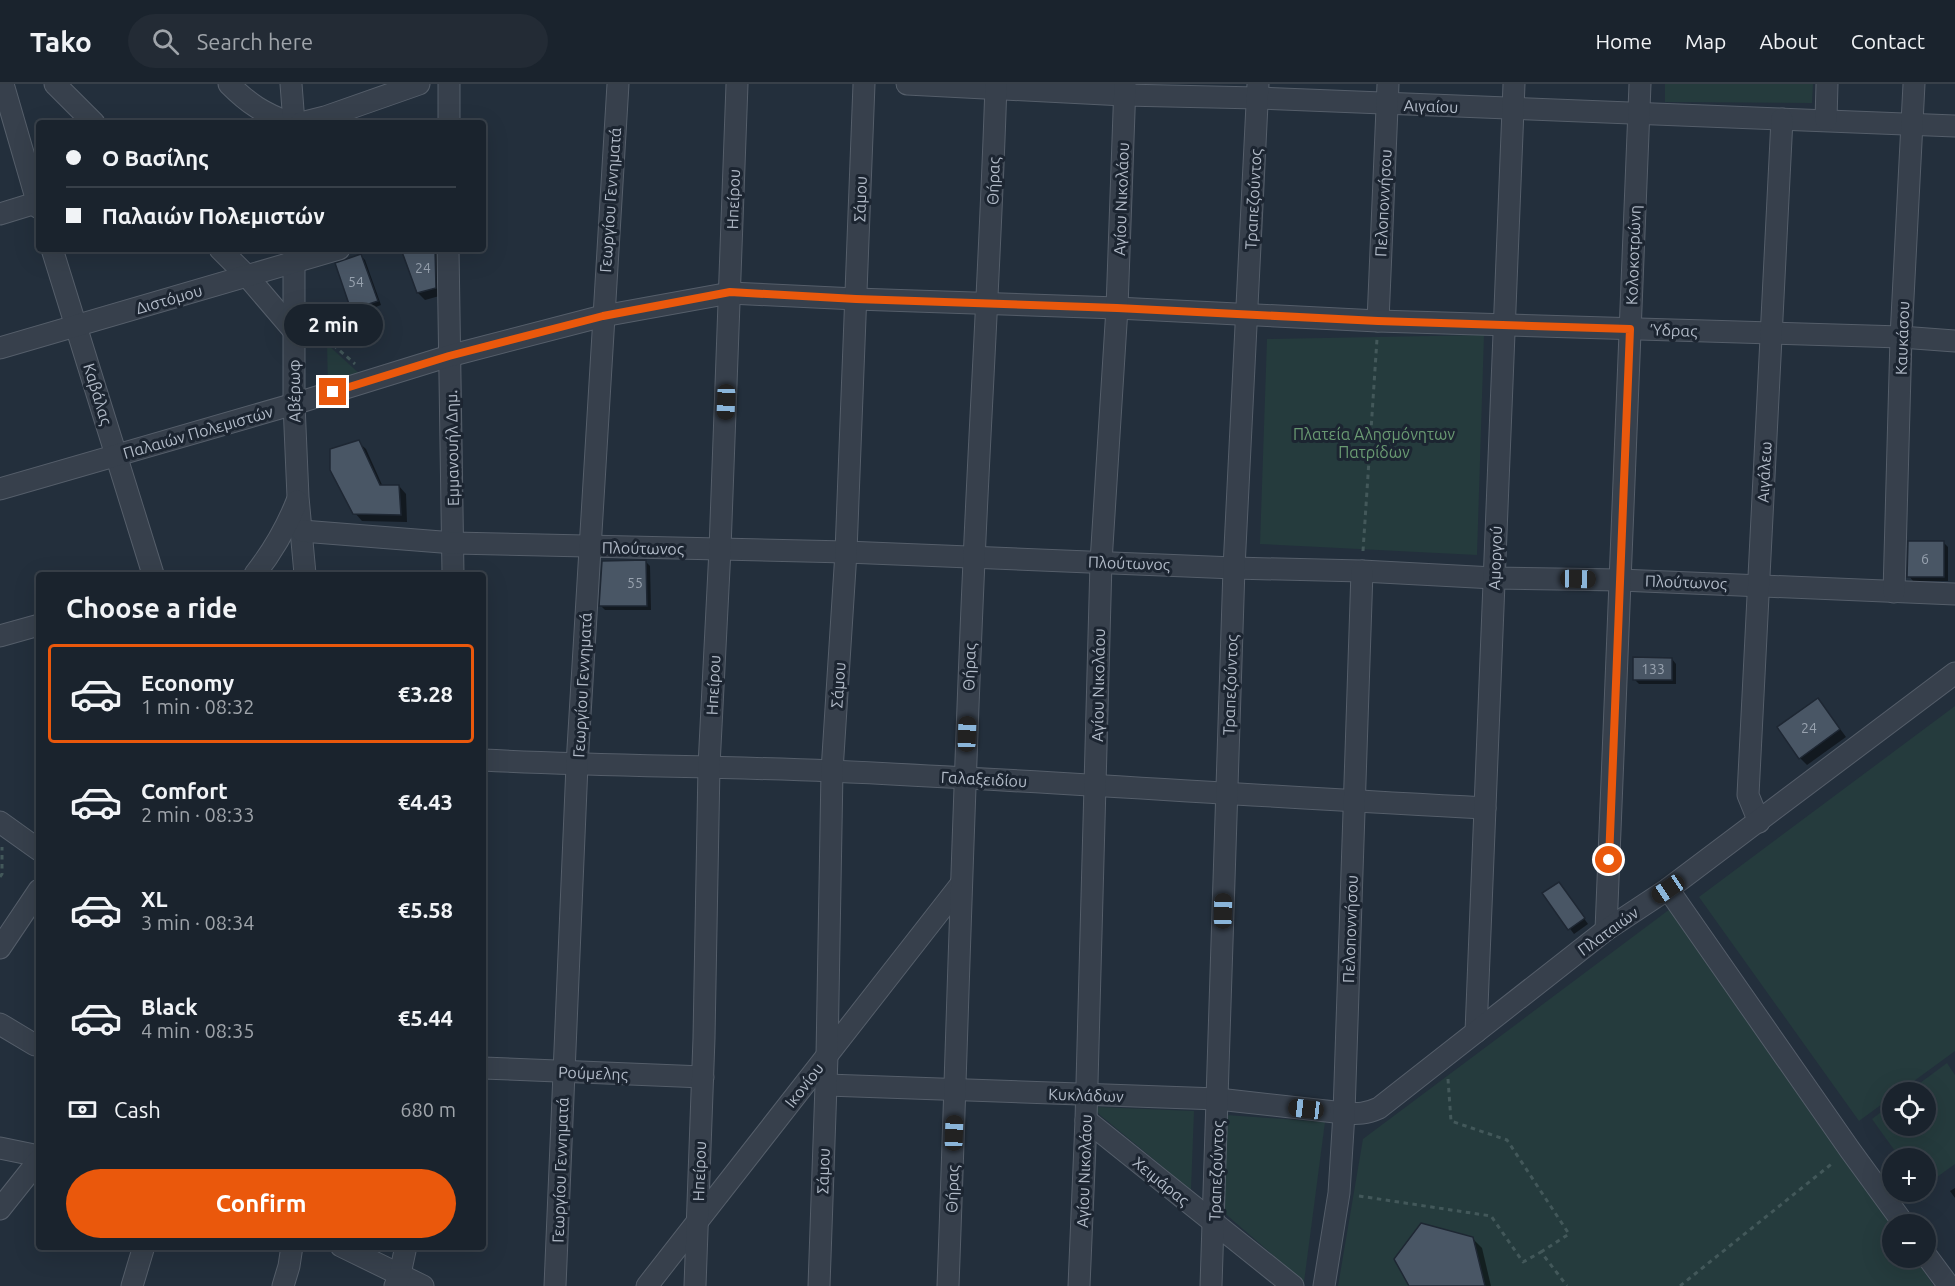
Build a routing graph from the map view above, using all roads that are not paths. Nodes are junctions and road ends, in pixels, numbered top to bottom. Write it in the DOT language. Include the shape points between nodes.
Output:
graph roads {
  1 [pos="54,84"];
  2 [pos="229,84"];
  3 [pos="291,84"];
  4 [pos="419,84"];
  5 [pos="449,84"];
  6 [pos="618,84"];
  7 [pos="737,84"];
  8 [pos="864,84"];
  9 [pos="907,84"];
  10 [pos="1514,84"];
  11 [pos="1640,84"];
  12 [pos="1827,84"];
  13 [pos="1914,84"];
  14 [pos="996,86"];
  15 [pos="2,87"];
  16 [pos="1124,89"];
  17 [pos="1257,91"];
  18 [pos="1388,94"];
  19 [pos="1513,109"];
  20 [pos="1638,114"];
  21 [pos="1782,119"];
  22 [pos="91,120"];
  23 [pos="281,120"];
  24 [pos="294,120"];
  25 [pos="329,120"];
  26 [pos="449,120"];
  27 [pos="1826,120"];
  28 [pos="1913,124"];
  29 [pos="1955,126"];
  30 [pos="36,198"];
  31 [pos="36,205"];
  32 [pos="0,214"];
  33 [pos="53,252"];
  34 [pos="223,252"];
  35 [pos="320,252"];
  36 [pos="448,252"];
  37 [pos="294,256"];
  38 [pos="247,276"];
  39 [pos="730,292"];
  40 [pos="856,299"];
  41 [pos="988,304"];
  42 [pos="1117,308"];
  43 [pos="1247,315"];
  44 [pos="603,316"];
  45 [pos="1378,321"];
  46 [pos="1504,325"];
  47 [pos="76,326"];
  48 [pos="1630,329"];
  49 [pos="294,331"];
  50 [pos="1772,333"];
  51 [pos="1901,337"];
  52 [pos="1955,341"];
  53 [pos="0,348"];
  54 [pos="449,356"];
  55 [pos="294,404"];
  56 [pos="116,455"];
  57 [pos="0,489"];
  58 [pos="298,498"];
  59 [pos="302,531"];
  60 [pos="454,543"];
  61 [pos="591,546"];
  62 [pos="720,549"];
  63 [pos="846,552"];
  64 [pos="974,558"];
  65 [pos="1101,562"];
  66 [pos="1234,568"];
  67 [pos="1362,571"];
  68 [pos="152,572"];
  69 [pos="256,572"];
  70 [pos="305,572"];
  71 [pos="453,572"];
  72 [pos="1494,578"];
  73 [pos="1620,579"];
  74 [pos="1758,585"];
  75 [pos="1894,591"];
  76 [pos="1955,594"];
  77 [pos="36,626"];
  78 [pos="0,636"];
  79 [pos="1955,673"];
  80 [pos="486,760"];
  81 [pos="577,765"];
  82 [pos="709,766"];
  83 [pos="832,771"];
  84 [pos="965,778"];
  85 [pos="1096,785"];
  86 [pos="1227,794"];
  87 [pos="1354,801"];
  88 [pos="1485,808"];
  89 [pos="1759,822"];
  90 [pos="6,826"];
  91 [pos="36,848"];
  92 [pos="961,884"];
  93 [pos="1668,889"];
  94 [pos="36,894"];
  95 [pos="1606,930"];
  96 [pos="0,948"];
  97 [pos="0,1024"];
  98 [pos="1476,1032"];
  99 [pos="36,1045"];
  100 [pos="827,1056"];
  101 [pos="486,1068"];
  102 [pos="564,1072"];
  103 [pos="703,1077"];
  104 [pos="827,1085"];
  105 [pos="956,1089"];
  106 [pos="1086,1096"];
  107 [pos="1218,1099"];
  108 [pos="1344,1113"];
  109 [pos="1086,1120"];
  110 [pos="0,1148"];
  111 [pos="36,1155"];
  112 [pos="36,1165"];
  113 [pos="0,1209"];
  114 [pos="1897,1214"];
  115 [pos="698,1221"];
  116 [pos="1214,1223"];
  117 [pos="143,1250"];
  118 [pos="291,1250"];
  119 [pos="348,1250"];
  120 [pos="405,1250"];
  121 [pos="1936,1268"];
  122 [pos="398,1280"];
  123 [pos="132,1286"];
  124 [pos="283,1286"];
  125 [pos="423,1286"];
  126 [pos="555,1286"];
  127 [pos="647,1286"];
  128 [pos="694,1286"];
  129 [pos="819,1286"];
  130 [pos="948,1286"];
  131 [pos="1079,1286"];
  132 [pos="1211,1286"];
  133 [pos="1293,1286"];
  134 [pos="1324,1286"];
  135 [pos="1949,1286"];
  1 -- 22 [label="street"];
  2 -- 23 [label="street" via="264,114"];
  3 -- 24 [label="street"];
  4 -- 25 [label="street"];
  5 -- 26 [label="street"];
  6 -- 44 [label="street, Γεωργίου Γεννηματά"];
  7 -- 39 [label="street, Ηπείρου"];
  8 -- 40 [label="street, Σάμου"];
  9 -- 14 [label="street, Αιγαίου"];
  10 -- 19 [label="street, Αμοργού"];
  11 -- 20 [label="street, Κολοκοτρώνη"];
  12 -- 27 [label="street"];
  13 -- 28 [label="street, Καυκάσου"];
  14 -- 16 [label="street, Αιγαίου"];
  14 -- 41 [label="street, Θήρας"];
  15 -- 30 [label="street"];
  16 -- 17 [label="street, Αιγαίου"];
  16 -- 42 [label="street, Αγίου Νικολάου"];
  17 -- 18 [label="street, Αιγαίου"];
  17 -- 43 [label="street, Τραπεζούντος"];
  18 -- 19 [label="street, Αιγαίου"];
  18 -- 45 [label="street, Πελοποννήσου"];
  19 -- 20 [label="street, Αιγαίου"];
  19 -- 46 [label="street, Αμοργού"];
  20 -- 21 [label="street, Αιγαίου"];
  20 -- 48 [label="street, Κολοκοτρώνη"];
  21 -- 27 [label="street, Αιγαίου"];
  21 -- 50 [label="street, Αιγάλεω"];
  27 -- 28 [label="street, Αιγαίου"];
  28 -- 29 [label="street, Αιγαίου"];
  28 -- 51 [label="street, Καυκάσου"];
  31 -- 32 [label="street"];
  33 -- 47 [label="street, Καβάλας"];
  34 -- 38 [label="street"];
  35 -- 37 [label="street, Διστόμου"];
  36 -- 54 [label="street, Εμμανουήλ Δημ."];
  37 -- 38 [label="street, Διστόμου"];
  37 -- 49 [label="street, Αβέρωφ"];
  38 -- 47 [label="street, Διστόμου"];
  38 -- 49 [label="street"];
  39 -- 40 [label="street, Ύδρας"];
  39 -- 44 [label="street, Ύδρας"];
  39 -- 62 [label="street, Ηπείρου"];
  40 -- 41 [label="street, Ύδρας"];
  40 -- 63 [label="street, Σάμου"];
  41 -- 42 [label="street, Ύδρας"];
  41 -- 64 [label="street, Θήρας"];
  42 -- 43 [label="street, Ύδρας"];
  42 -- 65 [label="street, Αγίου Νικολάου"];
  43 -- 45 [label="street, Ύδρας"];
  43 -- 66 [label="street, Τραπεζούντος"];
  44 -- 54 [label="street, Παλαιών Πολεμιστών"];
  44 -- 61 [label="street, Γεωργίου Γεννηματά"];
  45 -- 46 [label="street, Ύδρας"];
  46 -- 48 [label="street, Ύδρας"];
  46 -- 72 [label="street, Αμοργού"];
  47 -- 53 [label="street, Διστόμου"];
  47 -- 56 [label="street, Καβάλας"];
  48 -- 50 [label="street, Ύδρας"];
  48 -- 73 [label="street, Κολοκοτρώνη"];
  49 -- 55 [label="street, Αβέρωφ"];
  50 -- 51 [label="street, Ύδρας"];
  50 -- 74 [label="street, Αιγάλεω"];
  51 -- 52 [label="street, Ύδρας"];
  51 -- 75 [label="street, Καυκάσου"];
  54 -- 55 [label="street, Παλαιών Πολεμιστών"];
  54 -- 60 [label="street, Εμμανουήλ Δημ."];
  55 -- 56 [label="street, Παλαιών Πολεμιστών"];
  55 -- 58 [label="street, Αβέρωφ"];
  56 -- 57 [label="street, Παλαιών Πολεμιστών"];
  56 -- 68 [label="street, Καβάλας"];
  58 -- 59 [label="street, Αβέρωφ"];
  58 -- 69 [label="street" via="287,527"];
  59 -- 60 [label="street, Πλούτωνος"];
  59 -- 70 [label="street, Αβέρωφ"];
  60 -- 61 [label="street, Πλούτωνος"];
  60 -- 71 [label="street, Εμμανουήλ Δημ."];
  61 -- 62 [label="street, Πλούτωνος"];
  61 -- 81 [label="street, Γεωργίου Γεννηματά"];
  62 -- 63 [label="street, Πλούτωνος"];
  62 -- 82 [label="street, Ηπείρου"];
  63 -- 64 [label="street, Πλούτωνος"];
  63 -- 83 [label="street, Σάμου"];
  64 -- 65 [label="street, Πλούτωνος"];
  64 -- 84 [label="street, Θήρας"];
  65 -- 66 [label="street, Πλούτωνος"];
  65 -- 85 [label="street, Αγίου Νικολάου"];
  66 -- 67 [label="street, Πλούτωνος"];
  66 -- 86 [label="street, Τραπεζούντος"];
  67 -- 72 [label="street, Πλούτωνος"];
  67 -- 87 [label="street, Πελοποννήσου"];
  72 -- 73 [label="street, Πλούτωνος"];
  72 -- 88 [label="street, Αμοργού"];
  73 -- 74 [label="street, Πλούτωνος"];
  73 -- 95 [label="street, Κολοκοτρώνη"];
  74 -- 75 [label="street, Πλούτωνος"];
  74 -- 89 [label="street, Αιγάλεω" via="1748,795"];
  75 -- 76 [label="street, Πλούτωνος"];
  77 -- 78 [label="street"];
  79 -- 89 [label="street, Πλαταιών"];
  80 -- 81 [label="street, Γαλαξειδίου"];
  81 -- 82 [label="street, Γαλαξειδίου"];
  81 -- 102 [label="street, Γεωργίου Γεννηματά"];
  82 -- 83 [label="street, Γαλαξειδίου"];
  82 -- 103 [label="street, Ηπείρου"];
  83 -- 84 [label="street, Γαλαξειδίου"];
  83 -- 100 [label="street, Σάμου"];
  84 -- 85 [label="street, Γαλαξειδίου"];
  84 -- 92 [label="street, Θήρας"];
  85 -- 86 [label="street, Γαλαξειδίου"];
  85 -- 106 [label="street, Αγίου Νικολάου"];
  86 -- 87 [label="street, Γαλαξειδίου"];
  86 -- 107 [label="street, Τραπεζούντος"];
  87 -- 88 [label="street, Γαλαξειδίου"];
  87 -- 108 [label="street, Πελοποννήσου"];
  88 -- 98 [label="street, Αμοργού"];
  89 -- 93 [label="street, Πλαταιών"];
  90 -- 91 [label="street"];
  92 -- 100 [label="street, Ικονίου"];
  92 -- 105 [label="street, Θήρας"];
  93 -- 95 [label="street, Πλαταιών"];
  93 -- 114 [label="street"];
  94 -- 96 [label="street"];
  95 -- 98 [label="street, Πλαταιών"];
  97 -- 99 [label="street"];
  98 -- 108 [label="street, Πλαταιών" via="1379,1107 1360,1115"];
  100 -- 104 [label="street, Σάμου"];
  100 -- 115 [label="street, Ικονίου"];
  101 -- 102 [label="street, Ρούμελης"];
  102 -- 103 [label="street, Ρούμελης"];
  102 -- 126 [label="street, Γεωργίου Γεννηματά"];
  103 -- 115 [label="street, Ηπείρου"];
  104 -- 105 [label="street, Κυκλάδων"];
  104 -- 129 [label="street, Σάμου"];
  105 -- 106 [label="street, Κυκλάδων"];
  105 -- 130 [label="street, Θήρας"];
  106 -- 107 [label="street, Κυκλάδων"];
  106 -- 109 [label="street, Αγίου Νικολάου"];
  107 -- 108 [label="street, Κυκλάδων"];
  107 -- 116 [label="street, Τραπεζούντος"];
  108 -- 134 [label="street, Πελοποννήσου" via="1339,1193"];
  109 -- 116 [label="street, Χειμάρας"];
  109 -- 131 [label="street, Αγίου Νικολάου"];
  110 -- 111 [label="street"];
  112 -- 113 [label="street"];
  115 -- 127 [label="street, Ικονίου"];
  115 -- 128 [label="street, Ηπείρου"];
  116 -- 132 [label="street, Τραπεζούντος"];
  116 -- 133 [label="street, Χειμάρας"];
  117 -- 123 [label="street"];
  118 -- 124 [label="street"];
  119 -- 122 [label="street"];
  120 -- 122 [label="street"];
  121 -- 135 [label="street"];
  122 -- 125 [label="street"];
}
